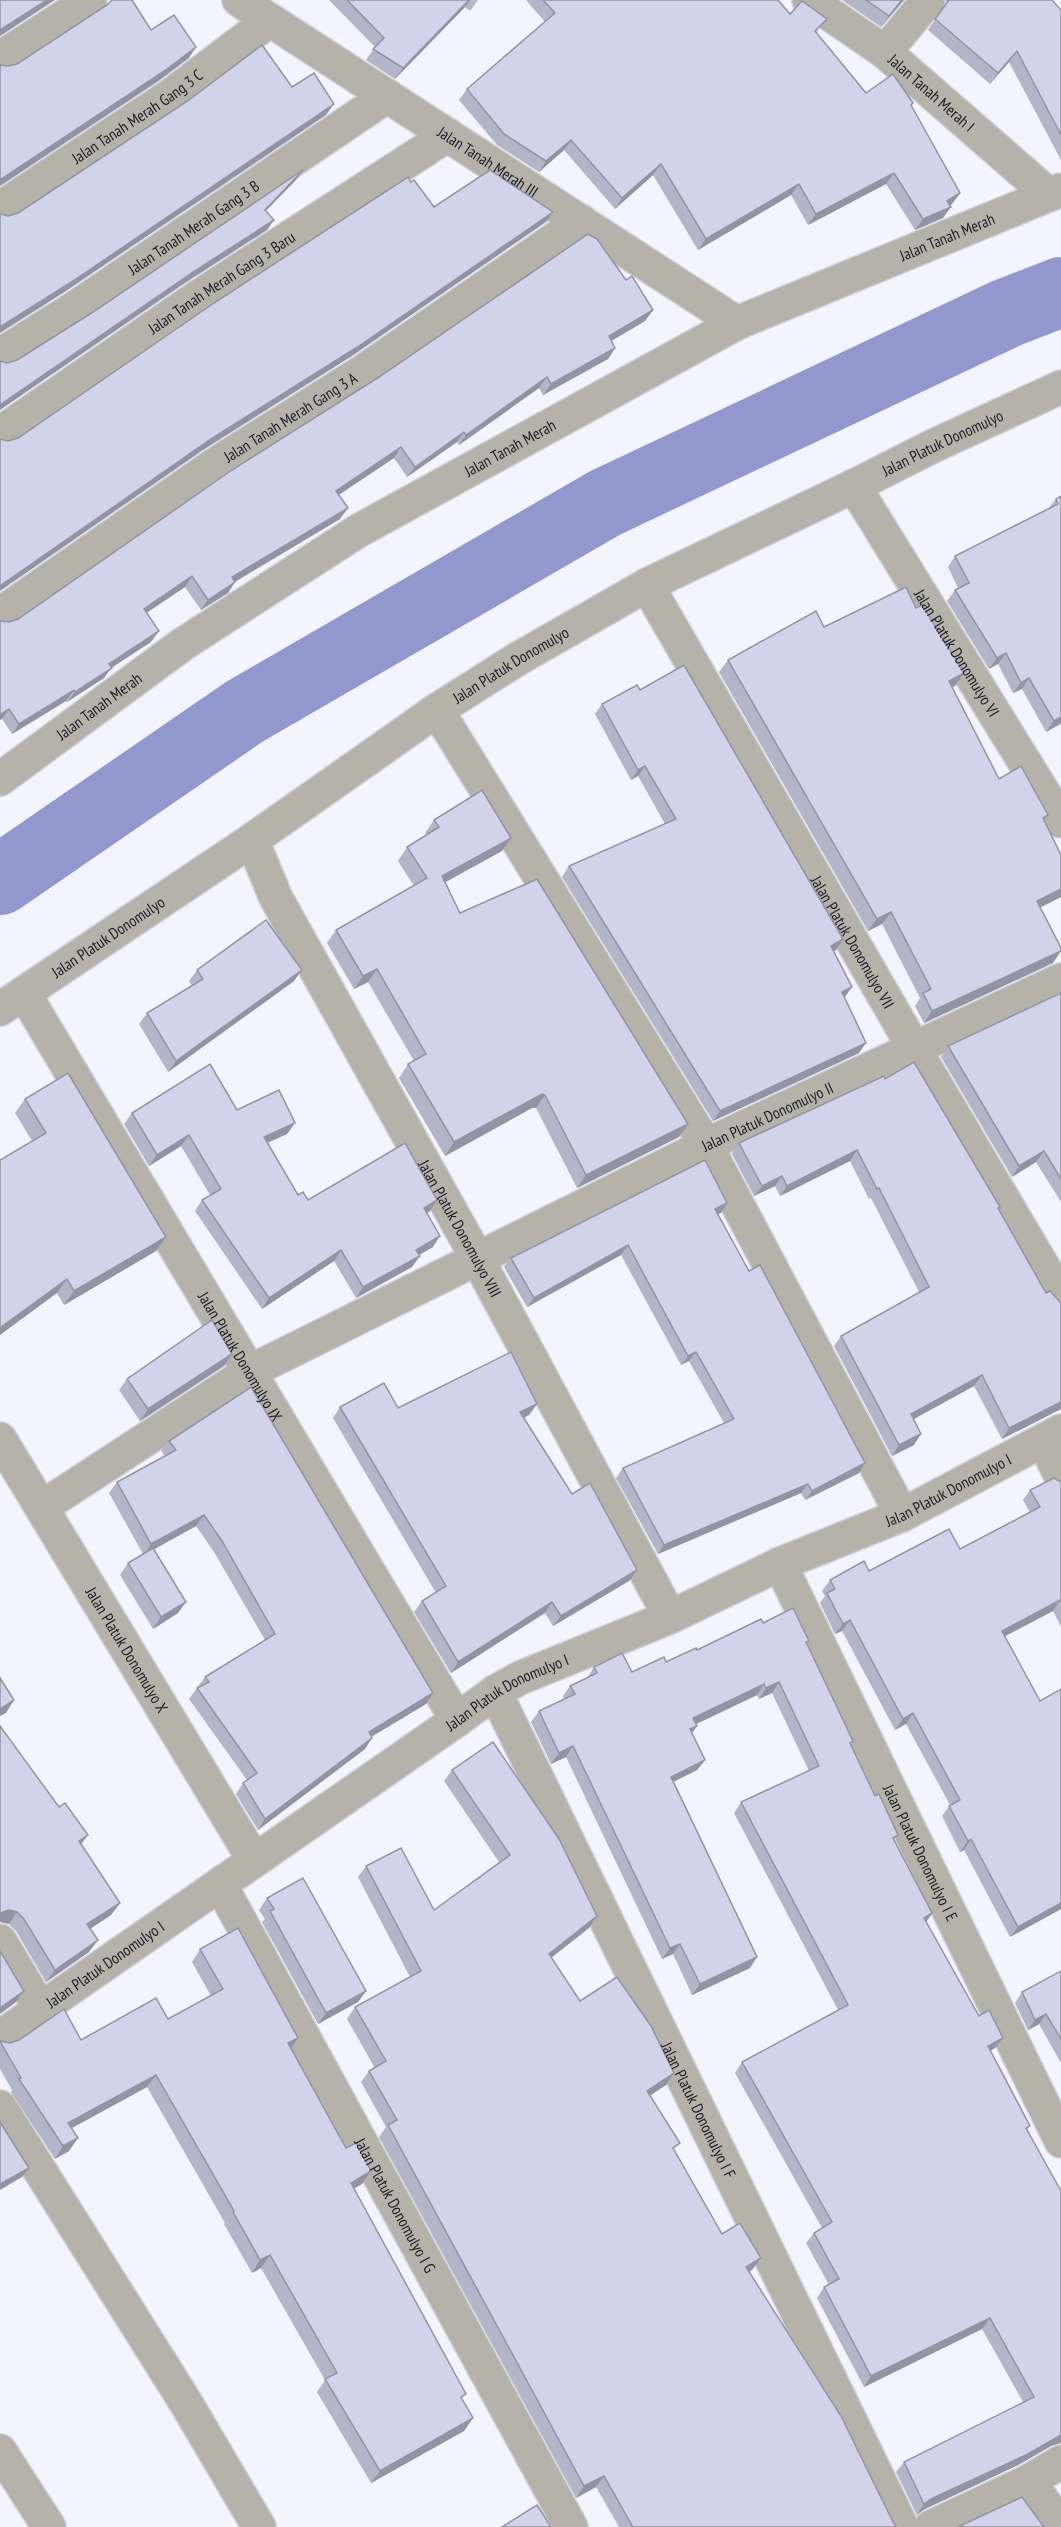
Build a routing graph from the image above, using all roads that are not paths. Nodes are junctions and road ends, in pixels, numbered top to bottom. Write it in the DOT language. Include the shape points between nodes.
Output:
graph roads {
  1 [pos="90,0"];
  2 [pos="239,0"];
  3 [pos="808,0"];
  4 [pos="928,0"];
  5 [pos="270,20"];
  6 [pos="885,52"];
  7 [pos="0,58"];
  8 [pos="387,96"];
  9 [pos="448,135"];
  10 [pos="1055,193"];
  11 [pos="0,207"];
  12 [pos="580,221"];
  13 [pos="737,323"];
  14 [pos="0,355"];
  15 [pos="1061,387"];
  16 [pos="0,433"];
  17 [pos="854,486"];
  18 [pos="647,585"];
  19 [pos="0,614"];
  20 [pos="437,710"];
  21 [pos="0,779"];
  22 [pos="1061,821"];
  23 [pos="252,840"];
  24 [pos="1061,980"];
  25 [pos="12,1001"];
  26 [pos="914,1048"];
  27 [pos="706,1145"];
  28 [pos="477,1258"];
  29 [pos="1061,1297"];
  30 [pos="249,1372"];
  31 [pos="1052,1436"];
  32 [pos="0,1439"];
  33 [pos="1061,1477"];
  34 [pos="42,1507"];
  35 [pos="902,1515"];
  36 [pos="780,1564"];
  37 [pos="670,1617"];
  38 [pos="495,1692"];
  39 [pos="458,1720"];
  40 [pos="254,1860"];
  41 [pos="220,1884"];
  42 [pos="0,1941"];
  43 [pos="40,2008"];
  44 [pos="0,2037"];
  45 [pos="0,2107"];
  46 [pos="1061,2141"];
  47 [pos="0,2451"];
  48 [pos="1061,2463"];
  49 [pos="1029,2481"];
  50 [pos="1061,2526"];
  51 [pos="49,2527"];
  52 [pos="259,2527"];
  53 [pos="571,2527"];
  54 [pos="902,2527"];
  55 [pos="932,2527"];
  1 -- 7 [label="street"];
  2 -- 5 [label="street, Jalan Tanah Merah III"];
  3 -- 6 [label="street, Jalan Tanah Merah I"];
  4 -- 6 [label="street"];
  5 -- 8 [label="street, Jalan Tanah Merah III"];
  5 -- 11 [label="street, Jalan Tanah Merah Gang 3 C" via="171,95"];
  6 -- 10 [label="street, Jalan Tanah Merah I"];
  8 -- 9 [label="street, Jalan Tanah Merah III"];
  8 -- 14 [label="street, Jalan Tanah Merah Gang 3 B"];
  9 -- 12 [label="street, Jalan Tanah Merah III"];
  9 -- 16 [label="street, Jalan Tanah Merah Gang 3 Baru" via="196,298"];
  10 -- 13 [label="street, Jalan Tanah Merah"];
  12 -- 13 [label="street, Jalan Tanah Merah III"];
  12 -- 19 [label="street, Jalan Tanah Merah Gang 3 A" via="362,372 214,465"];
  13 -- 21 [label="street, Jalan Tanah Merah" via="358,531 183,644"];
  15 -- 17 [label="street, Jalan Platuk Donomulyo"];
  17 -- 18 [label="street, Jalan Platuk Donomulyo"];
  17 -- 22 [label="street, Jalan Platuk Donomulyo VI"];
  18 -- 20 [label="street, Jalan Platuk Donomulyo"];
  18 -- 26 [label="street, Jalan Platuk Donomulyo VII"];
  20 -- 23 [label="street, Jalan Platuk Donomulyo"];
  20 -- 27 [label="street"];
  23 -- 25 [label="street, Jalan Platuk Donomulyo"];
  23 -- 28 [label="street, Jalan Platuk Donomulyo VIII" via="276,898"];
  24 -- 26 [label="street, Jalan Platuk Donomulyo II"];
  25 -- 30 [label="street, Jalan Platuk Donomulyo IX"];
  26 -- 27 [label="street, Jalan Platuk Donomulyo II"];
  26 -- 29 [label="street, Jalan Platuk Donomulyo VII"];
  27 -- 28 [label="street, Jalan Platuk Donomulyo II"];
  27 -- 35 [label="street"];
  28 -- 30 [label="street, Jalan Platuk Donomulyo II"];
  28 -- 37 [label="street, Jalan Platuk Donomulyo VIII"];
  30 -- 34 [label="street, Jalan Platuk Donomulyo II"];
  30 -- 39 [label="street, Jalan Platuk Donomulyo IX"];
  31 -- 33 [label="street"];
  31 -- 35 [label="street, Jalan Platuk Donomulyo I"];
  32 -- 34 [label="street, Jalan Platuk Donomulyo X"];
  34 -- 40 [label="street, Jalan Platuk Donomulyo X"];
  35 -- 36 [label="street, Jalan Platuk Donomulyo I"];
  36 -- 37 [label="street, Jalan Platuk Donomulyo I"];
  36 -- 46 [label="street, Jalan Platuk Donomulyo I E"];
  37 -- 38 [label="street, Jalan Platuk Donomulyo I" via="520,1677"];
  38 -- 39 [label="street, Jalan Platuk Donomulyo I"];
  38 -- 54 [label="street, Jalan Platuk Donomulyo I F"];
  39 -- 40 [label="street, Jalan Platuk Donomulyo I"];
  40 -- 41 [label="street, Jalan Platuk Donomulyo I"];
  41 -- 43 [label="street, Jalan Platuk Donomulyo I"];
  41 -- 53 [label="street, Jalan Platuk Donomulyo I G"];
  42 -- 43 [label="street"];
  43 -- 44 [label="street, Jalan Platuk Donomulyo I"];
  45 -- 52 [label="street"];
  47 -- 51 [label="street"];
  48 -- 49 [label="street"];
  49 -- 50 [label="street"];
  49 -- 55 [label="street"];
}
